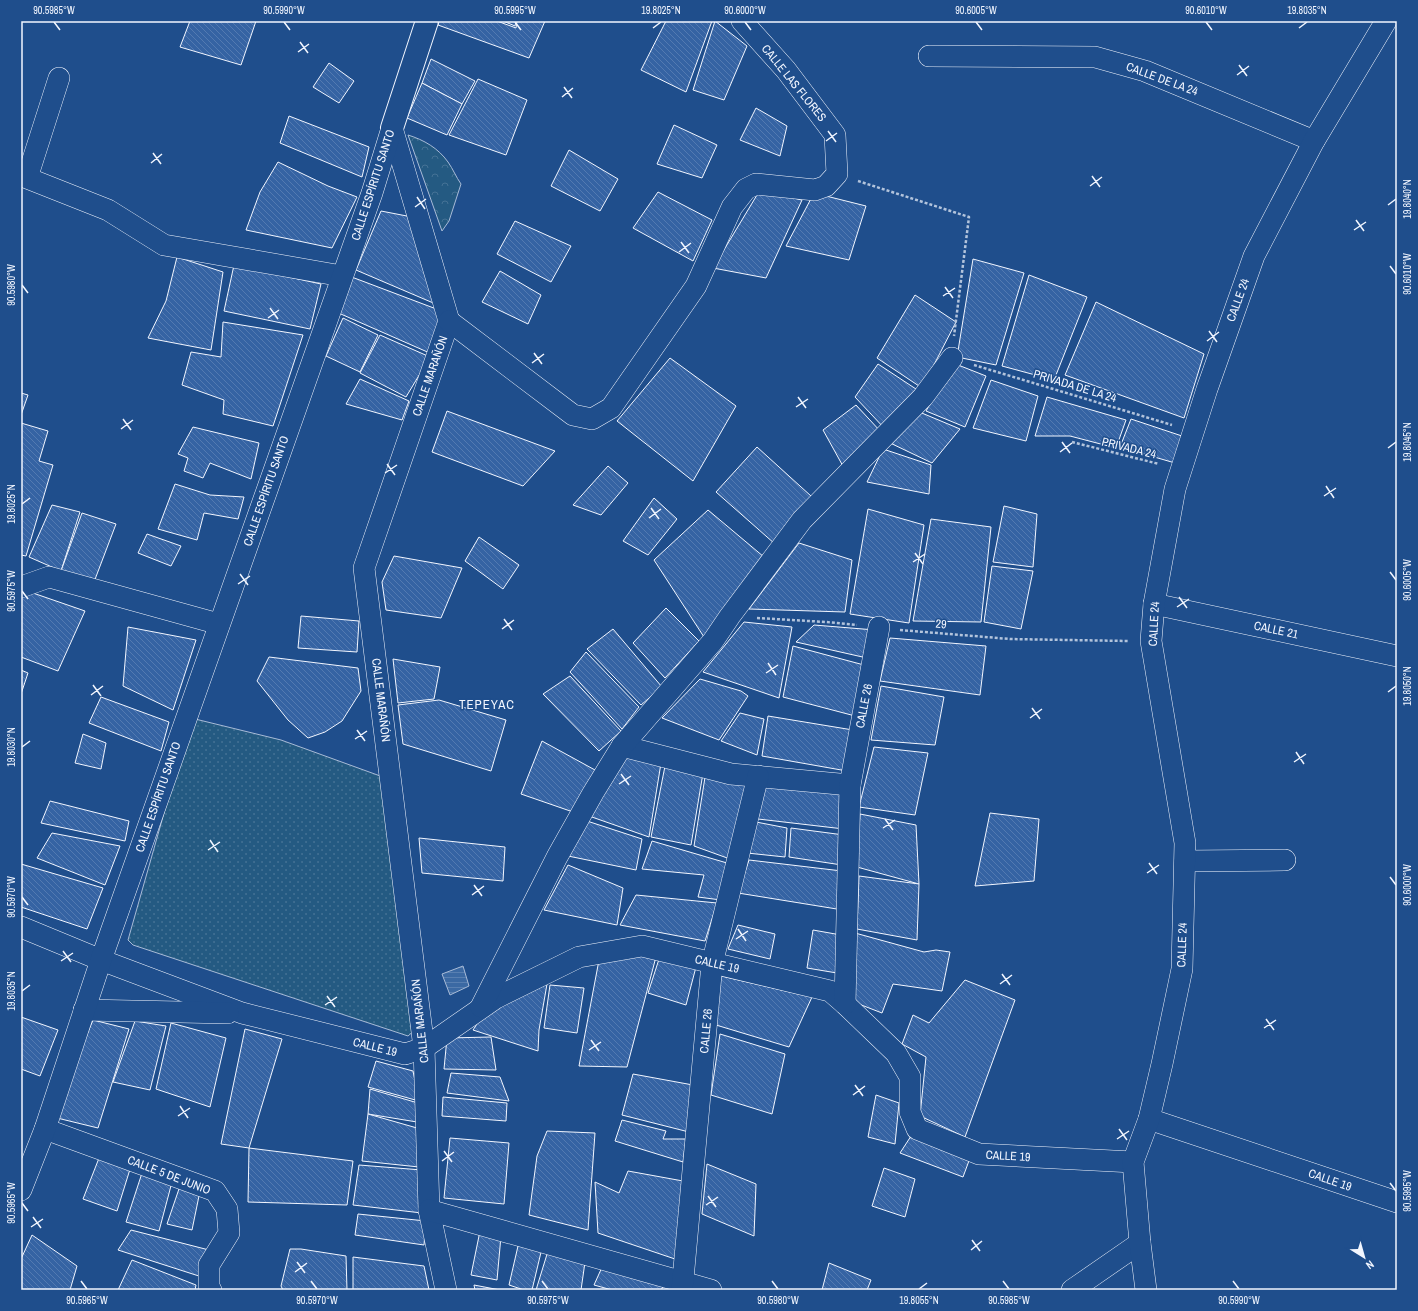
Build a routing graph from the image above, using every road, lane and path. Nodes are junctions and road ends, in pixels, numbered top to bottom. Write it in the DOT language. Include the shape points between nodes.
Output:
graph roads {
  1 [pos="426,21"];
  2 [pos="742,21"];
  3 [pos="1386,21"];
  4 [pos="929,56"];
  5 [pos="59,78"];
  6 [pos="392,128"];
  7 [pos="1314,141"];
  8 [pos="837,174"];
  9 [pos="342,276"];
  10 [pos="449,321"];
  11 [pos="952,358"];
  12 [pos="1193,432"];
  13 [pos="1072,442"];
  14 [pos="1181,470"];
  15 [pos="21,587"];
  16 [pos="1154,604"];
  17 [pos="730,616"];
  18 [pos="219,624"];
  19 [pos="879,627"];
  20 [pos="1151,641"];
  21 [pos="1397,656"];
  22 [pos="622,746"];
  23 [pos="758,776"];
  24 [pos="850,785"];
  25 [pos="1285,860"];
  26 [pos="1185,861"];
  27 [pos="21,927"];
  28 [pos="101,960"];
  29 [pos="712,964"];
  30 [pos="845,1004"];
  31 [pos="84,1010"];
  32 [pos="479,1010"];
  33 [pos="242,1013"];
  34 [pos="424,1048"];
  35 [pos="1149,1119"];
  36 [pos="45,1129"];
  37 [pos="1133,1162"];
  38 [pos="21,1190"];
  39 [pos="1397,1202"];
  40 [pos="429,1210"];
  41 [pos="1140,1243"];
  42 [pos="683,1286"];
  43 [pos="211,1290"];
  44 [pos="446,1290"];
  45 [pos="711,1290"];
  46 [pos="1072,1290"];
  47 [pos="1146,1290"];
  1 -- 6 [label="street, CALLE ESPÍRITU SANTO"];
  2 -- 8 [label="street, CALLE LAS FLORES" via="786,70 835,135"];
  3 -- 7 [label="street, CALLE 24"];
  4 -- 7 [label="street, CALLE DE LA 24" via="1095,57 1145,71"];
  5 -- 9 [label="street" via="27,178 108,210 164,245"];
  6 -- 9 [label="street, CALLE ESPÍRITU SANTO"];
  6 -- 10 [label="street, CALLE MARAÑÓN"];
  7 -- 12 [label="street, CALLE 24" via="1254,256"];
  8 -- 10 [label="street" via="826,186 815,190 756,184 746,189 732,206 696,286 611,408 592,419 573,415"];
  8 -- 11 [label="path" via="969,217"];
  9 -- 18 [label="street, CALLE ESPÍRITU SANTO"];
  10 -- 34 [label="street, CALLE MARAÑÓN" via="364,568"];
  11 -- 12 [label="path, PRIVADA DE LA 24"];
  11 -- 17 [label="street" via="923,397 802,520"];
  12 -- 14 [label="street, CALLE 24"];
  13 -- 14 [label="path, PRIVADA 24"];
  14 -- 16 [label="street, CALLE 24" via="1175,489"];
  15 -- 18 [label="street" via="49,576"];
  16 -- 20 [label="street, CALLE 24"];
  16 -- 21 [label="street, CALLE 21"];
  17 -- 19 [label="path, 29"];
  17 -- 22 [label="street" via="713,641"];
  18 -- 28 [label="street, CALLE ESPÍRITU SANTO"];
  19 -- 20 [label="path, 29" via="1010,639"];
  19 -- 24 [label="street, CALLE 26"];
  20 -- 26 [label="street, CALLE 24" via="1185,842"];
  22 -- 23 [label="street" via="731,774"];
  22 -- 32 [label="street" via="557,857"];
  23 -- 24 [label="street"];
  23 -- 29 [label="street, CALLE 26"];
  24 -- 30 [label="street, CALLE 26"];
  25 -- 26 [label="street"];
  26 -- 35 [label="street, CALLE 24" via="1182,969"];
  27 -- 28 [label="street, CALLE 19"];
  28 -- 31 [label="street, CALLE ESPÍRITU SANTO"];
  28 -- 33 [label="street, CALLE 19"];
  29 -- 30 [label="street, CALLE 19" via="830,991"];
  29 -- 32 [label="street, CALLE 19" via="642,946 579,957 496,998"];
  29 -- 42 [label="street, CALLE 26"];
  30 -- 37 [label="street, CALLE 19" via="896,1053 910,1077 910,1112 917,1129 979,1154"];
  31 -- 33 [label="street, CALLE 19"];
  31 -- 36 [label="street, CALLE ESPÍRITU SANTO"];
  32 -- 34 [label="street, CALLE 19"];
  33 -- 34 [label="street, CALLE 19" via="405,1054"];
  34 -- 40 [label="street, CALLE MARAÑÓN"];
  35 -- 37 [label="street, CALLE 24"];
  35 -- 39 [label="street, CALLE 19"];
  36 -- 38 [label="street, CALLE ESPÍRITU SANTO"];
  36 -- 43 [label="street, CALLE 5 DE JUNIO" via="215,1191 227,1209 229,1233 209,1265"];
  37 -- 41 [label="street, CALLE 24"];
  40 -- 42 [label="street"];
  40 -- 44 [label="street, CALLE MARAÑÓN"];
  41 -- 46 [label="street"];
  41 -- 47 [label="street, CALLE 24"];
  42 -- 45 [label="street"];
}
